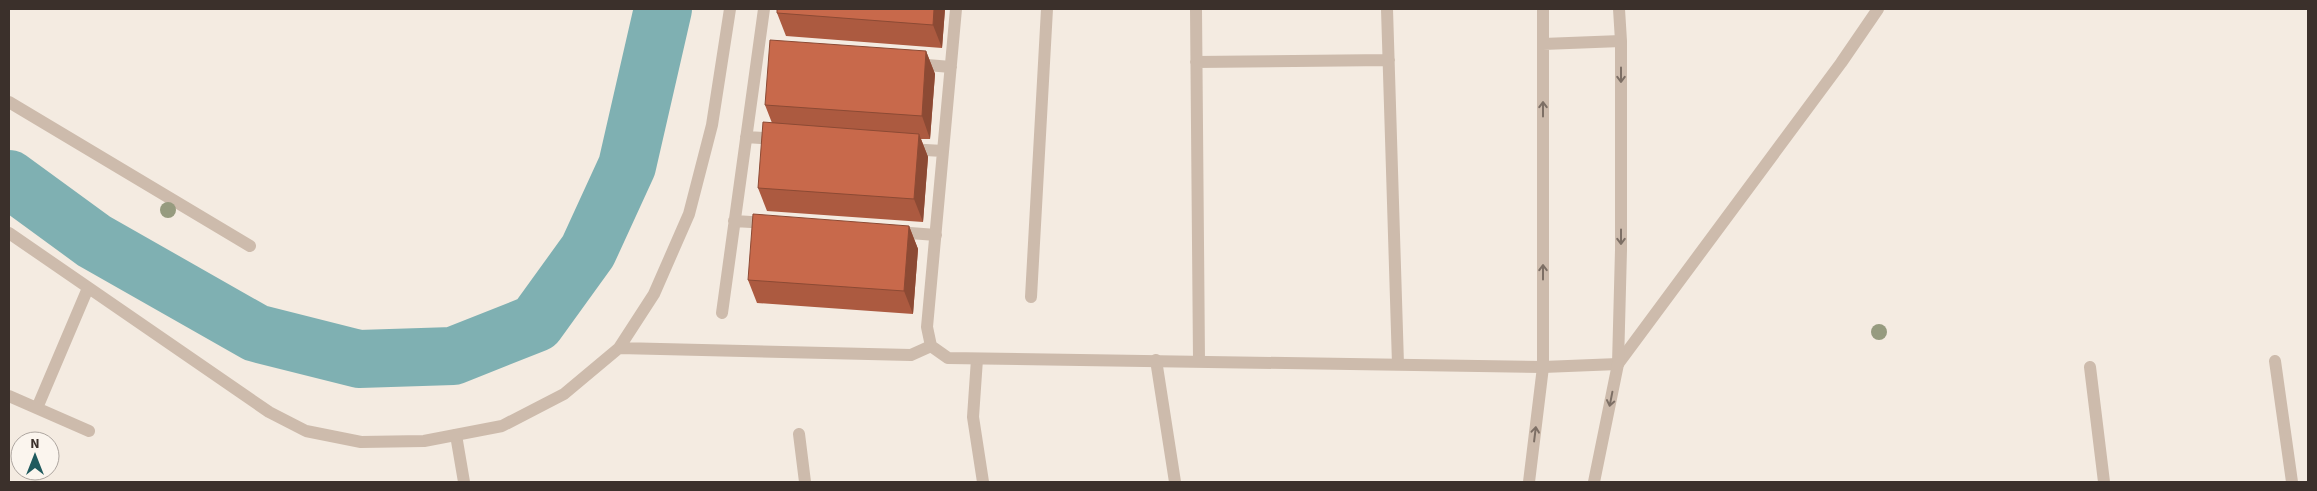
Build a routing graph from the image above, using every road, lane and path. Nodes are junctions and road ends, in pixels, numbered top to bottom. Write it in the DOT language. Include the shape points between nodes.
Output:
graph roads {
  1 [pos="730,9"];
  2 [pos="764,9"];
  3 [pos="956,9"];
  4 [pos="1047,9"];
  5 [pos="1196,9"];
  6 [pos="1386,9"];
  7 [pos="1543,9"];
  8 [pos="1619,9"];
  9 [pos="1878,9"];
  10 [pos="1621,42"];
  11 [pos="1543,44"];
  12 [pos="1388,60"];
  13 [pos="1196,62"];
  14 [pos="902,63"];
  15 [pos="951,67"];
  16 [pos="9,102"];
  17 [pos="746,137"];
  18 [pos="795,140"];
  19 [pos="894,148"];
  20 [pos="943,151"];
  21 [pos="734,221"];
  22 [pos="782,224"];
  23 [pos="888,231"];
  24 [pos="9,233"];
  25 [pos="936,235"];
  26 [pos="250,246"];
  27 [pos="88,288"];
  28 [pos="1031,297"];
  29 [pos="722,313"];
  30 [pos="931,346"];
  31 [pos="619,348"];
  32 [pos="977,359"];
  33 [pos="1156,360"];
  34 [pos="1199,360"];
  35 [pos="2275,361"];
  36 [pos="1398,364"];
  37 [pos="1618,364"];
  38 [pos="1543,367"];
  39 [pos="2090,367"];
  40 [pos="9,396"];
  41 [pos="37,408"];
  42 [pos="90,431"];
  43 [pos="799,434"];
  44 [pos="456,435"];
  45 [pos="464,482"];
  46 [pos="805,482"];
  47 [pos="983,482"];
  48 [pos="1175,482"];
  49 [pos="1528,482"];
  50 [pos="1594,482"];
  51 [pos="2104,482"];
  52 [pos="2292,482"];
  1 -- 31 [label="street" via="712,126 689,214 654,294"];
  2 -- 17 [label="street" via="762,52"];
  3 -- 15 [label="street"];
  4 -- 28 [label="street"];
  5 -- 13 [label="street"];
  6 -- 12 [label="street"];
  7 -- 11 [label="street"];
  8 -- 10 [label="street"];
  9 -- 37 [label="street"];
  10 -- 11 [label="street"];
  10 -- 37 [label="street, one-way"];
  38 -- 11 [label="street, one-way"];
  12 -- 13 [label="street"];
  12 -- 36 [label="street"];
  13 -- 34 [label="street"];
  14 -- 15 [label="street"];
  15 -- 20 [label="street"];
  16 -- 26 [label="street"];
  17 -- 18 [label="street"];
  17 -- 21 [label="street"];
  19 -- 20 [label="street"];
  20 -- 25 [label="street"];
  21 -- 22 [label="street"];
  21 -- 29 [label="street"];
  23 -- 25 [label="street"];
  24 -- 27 [label="street"];
  25 -- 30 [label="street" via="927,327"];
  27 -- 41 [label="street"];
  27 -- 44 [label="street" via="269,412 306,430 361,442 424,441"];
  30 -- 31 [label="street" via="911,354"];
  30 -- 32 [label="street" via="948,358"];
  31 -- 44 [label="street" via="564,394 502,426"];
  32 -- 33 [label="street"];
  32 -- 47 [label="street" via="973,417"];
  33 -- 34 [label="street"];
  33 -- 48 [label="street"];
  34 -- 36 [label="street"];
  35 -- 52 [label="street"];
  36 -- 38 [label="street"];
  37 -- 38 [label="street"];
  37 -- 50 [label="street, one-way"];
  49 -- 38 [label="street, one-way"];
  39 -- 51 [label="street"];
  40 -- 41 [label="street"];
  41 -- 42 [label="street"];
  43 -- 46 [label="street"];
  44 -- 45 [label="street"];
}
